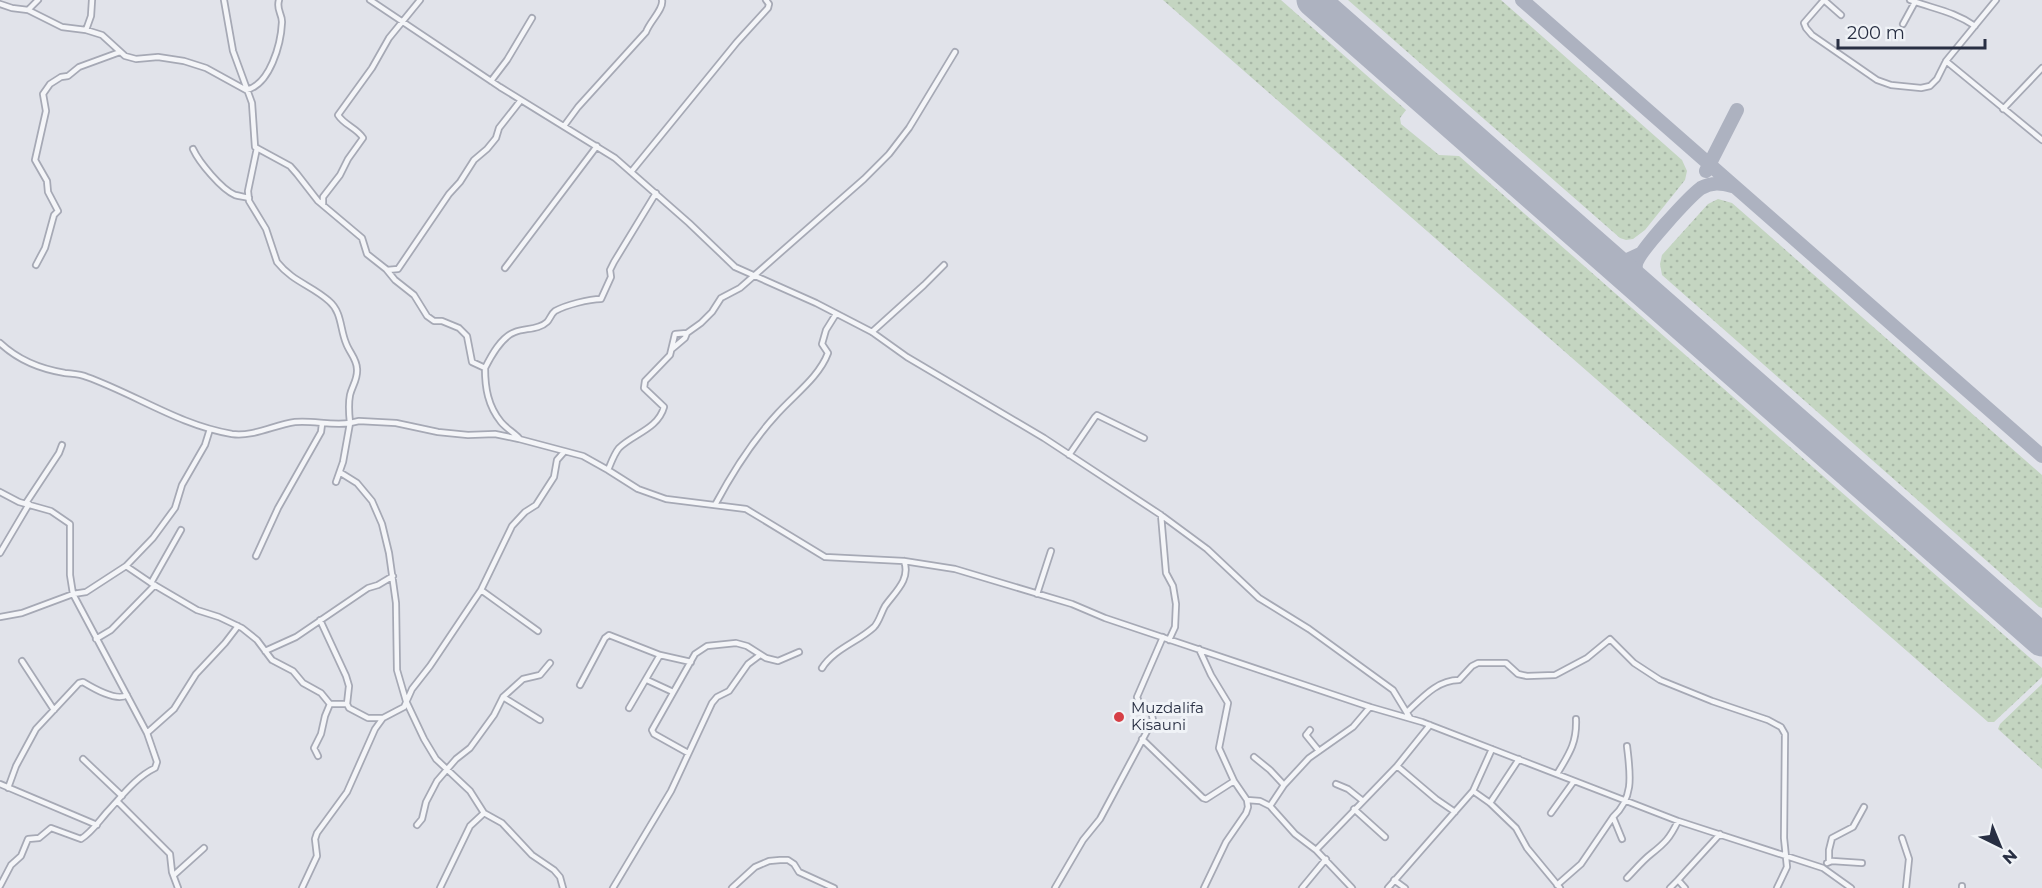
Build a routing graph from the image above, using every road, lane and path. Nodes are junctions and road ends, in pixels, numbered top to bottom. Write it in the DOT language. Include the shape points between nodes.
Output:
graph roads {
  1 [pos="38,0"];
  2 [pos="92,0"];
  3 [pos="224,0"];
  4 [pos="279,0"];
  5 [pos="370,0"];
  6 [pos="420,0"];
  7 [pos="662,0"];
  8 [pos="766,0"];
  9 [pos="1824,0"];
  10 [pos="1996,0"];
  11 [pos="1912,1"];
  12 [pos="0,4"];
  13 [pos="28,10"];
  14 [pos="1841,15"];
  15 [pos="532,18"];
  16 [pos="403,22"];
  17 [pos="1903,24"];
  18 [pos="1975,26"];
  19 [pos="86,30"];
  20 [pos="120,52"];
  21 [pos="956,52"];
  22 [pos="1946,61"];
  23 [pos="2042,68"];
  24 [pos="491,81"];
  25 [pos="246,90"];
  26 [pos="521,100"];
  27 [pos="2003,109"];
  28 [pos="564,126"];
  29 [pos="2042,140"];
  30 [pos="597,146"];
  31 [pos="257,148"];
  32 [pos="193,149"];
  33 [pos="631,172"];
  34 [pos="656,193"];
  35 [pos="249,198"];
  36 [pos="323,205"];
  37 [pos="36,264"];
  38 [pos="944,265"];
  39 [pos="505,268"];
  40 [pos="387,270"];
  41 [pos="754,276"];
  42 [pos="836,314"];
  43 [pos="872,332"];
  44 [pos="687,333"];
  45 [pos="0,343"];
  46 [pos="672,349"];
  47 [pos="485,368"];
  48 [pos="350,423"];
  49 [pos="322,424"];
  50 [pos="210,429"];
  51 [pos="519,438"];
  52 [pos="1144,438"];
  53 [pos="62,445"];
  54 [pos="564,452"];
  55 [pos="1069,455"];
  56 [pos="608,470"];
  57 [pos="340,473"];
  58 [pos="336,482"];
  59 [pos="0,492"];
  60 [pos="28,504"];
  61 [pos="715,505"];
  62 [pos="1161,515"];
  63 [pos="181,530"];
  64 [pos="1051,551"];
  65 [pos="0,553"];
  66 [pos="256,556"];
  67 [pos="904,561"];
  68 [pos="126,566"];
  69 [pos="393,576"];
  70 [pos="153,584"];
  71 [pos="481,590"];
  72 [pos="72,594"];
  73 [pos="1036,594"];
  74 [pos="0,618"];
  75 [pos="320,620"];
  76 [pos="238,626"];
  77 [pos="538,631"];
  78 [pos="1163,637"];
  79 [pos="96,639"];
  80 [pos="1169,639"];
  81 [pos="1199,649"];
  82 [pos="265,651"];
  83 [pos="799,652"];
  84 [pos="660,655"];
  85 [pos="760,655"];
  86 [pos="22,661"];
  87 [pos="691,662"];
  88 [pos="550,663"];
  89 [pos="822,668"];
  90 [pos="647,680"];
  91 [pos="580,685"];
  92 [pos="673,692"];
  93 [pos="127,695"];
  94 [pos="503,697"];
  95 [pos="406,701"];
  96 [pos="330,704"];
  97 [pos="347,704"];
  98 [pos="1370,707"];
  99 [pos="629,708"];
  100 [pos="54,710"];
  101 [pos="1407,712"];
  102 [pos="383,718"];
  103 [pos="1410,718"];
  104 [pos="1576,719"];
  105 [pos="540,720"];
  106 [pos="1430,725"];
  107 [pos="1310,730"];
  108 [pos="147,733"];
  109 [pos="1142,739"];
  110 [pos="1627,746"];
  111 [pos="1492,748"];
  112 [pos="1319,751"];
  113 [pos="688,753"];
  114 [pos="318,756"];
  115 [pos="1254,757"];
  116 [pos="83,759"];
  117 [pos="1519,759"];
  118 [pos="1396,766"];
  119 [pos="447,768"];
  120 [pos="1557,774"];
  121 [pos="1234,781"];
  122 [pos="1574,781"];
  123 [pos="0,784"];
  124 [pos="1336,784"];
  125 [pos="1284,785"];
  126 [pos="8,788"];
  127 [pos="1473,791"];
  128 [pos="122,796"];
  129 [pos="1247,800"];
  130 [pos="1363,801"];
  131 [pos="1627,801"];
  132 [pos="118,802"];
  133 [pos="1490,803"];
  134 [pos="1270,806"];
  135 [pos="1864,807"];
  136 [pos="1354,809"];
  137 [pos="1455,812"];
  138 [pos="484,813"];
  139 [pos="1551,813"];
  140 [pos="1613,817"];
  141 [pos="1678,821"];
  142 [pos="97,825"];
  143 [pos="417,825"];
  144 [pos="1719,834"];
  145 [pos="1385,837"];
  146 [pos="1902,838"];
  147 [pos="1622,839"];
  148 [pos="204,848"];
  149 [pos="1317,850"];
  150 [pos="1786,857"];
  151 [pos="1326,859"];
  152 [pos="1830,862"];
  153 [pos="1862,863"];
  154 [pos="1823,868"];
  155 [pos="174,875"];
  156 [pos="1627,878"];
  157 [pos="1394,880"];
  158 [pos="1678,880"];
  159 [pos="0,886"];
  160 [pos="1558,886"];
  161 [pos="178,888"];
  162 [pos="302,888"];
  163 [pos="440,888"];
  164 [pos="564,888"];
  165 [pos="613,888"];
  166 [pos="732,888"];
  167 [pos="834,888"];
  168 [pos="1055,888"];
  169 [pos="1204,888"];
  170 [pos="1302,888"];
  171 [pos="1352,888"];
  172 [pos="1388,888"];
  173 [pos="1405,888"];
  174 [pos="1670,888"];
  175 [pos="1685,888"];
  176 [pos="1777,888"];
  177 [pos="1851,888"];
  178 [pos="1906,888"];
  1 -- 13 [label="street"];
  2 -- 19 [label="street"];
  3 -- 25 [label="street" via="233,51"];
  4 -- 25 [label="street" via="282,24 272,67 258,84"];
  5 -- 16 [label="street"];
  6 -- 16 [label="street"];
  7 -- 28 [label="street" via="662,7 647,31"];
  8 -- 33 [label="street" via="768,8"];
  9 -- 14 [label="street"];
  9 -- 22 [label="street" via="1804,23 1806,28 1877,80 1906,87 1930,86"];
  10 -- 18 [label="street"];
  11 -- 17 [label="street"];
  11 -- 18 [label="street" via="1945,10"];
  12 -- 13 [label="street"];
  13 -- 19 [label="street" via="62,27"];
  15 -- 24 [label="street"];
  16 -- 24 [label="street"];
  16 -- 36 [label="street" via="338,115 363,138 323,197"];
  18 -- 22 [label="street"];
  19 -- 20 [label="street" via="102,35"];
  20 -- 25 [label="street" via="136,59 158,57 198,65"];
  20 -- 37 [label="street" via="79,67 56,80 44,94 46,111 35,160 58,210"];
  21 -- 41 [label="street" via="889,153"];
  22 -- 27 [label="street"];
  23 -- 27 [label="street"];
  24 -- 26 [label="street"];
  25 -- 31 [label="street" via="252,103"];
  26 -- 28 [label="street"];
  26 -- 40 [label="street" via="398,269"];
  27 -- 29 [label="street"];
  28 -- 30 [label="street"];
  30 -- 33 [label="street"];
  30 -- 39 [label="street"];
  31 -- 35 [label="street"];
  31 -- 36 [label="street" via="290,166"];
  32 -- 35 [label="street" via="223,186 234,195"];
  33 -- 34 [label="street"];
  34 -- 41 [label="street" via="735,267"];
  34 -- 47 [label="street" via="614,262 601,299 561,309 547,322 513,333 505,338"];
  35 -- 48 [label="street" via="266,229 277,262 290,277 313,289 336,310 357,367 348,405"];
  36 -- 40 [label="street" via="362,238 367,254"];
  38 -- 43 [label="street"];
  40 -- 47 [label="street" via="414,295 427,316 459,328 467,336 472,362"];
  41 -- 42 [label="street"];
  41 -- 44 [label="street" via="721,297 712,312"];
  42 -- 43 [label="street"];
  42 -- 61 [label="street" via="822,344 828,353 826,359 776,415"];
  43 -- 55 [label="street"];
  44 -- 46 [label="street"];
  44 -- 46 [label="street" via="675,334"];
  45 -- 50 [label="street" via="25,362 85,376"];
  46 -- 56 [label="street" via="645,381 644,388 664,407 662,415 618,449"];
  47 -- 51 [label="street" via="486,395 500,422"];
  48 -- 49 [label="street"];
  48 -- 51 [label="street" via="396,423 438,432"];
  48 -- 57 [label="street"];
  49 -- 50 [label="street" via="297,422 247,434"];
  49 -- 66 [label="street"];
  50 -- 68 [label="street" via="175,508"];
  51 -- 54 [label="street"];
  52 -- 55 [label="street" via="1097,416"];
  53 -- 60 [label="street"];
  54 -- 56 [label="street" via="583,456"];
  54 -- 71 [label="street" via="540,500 512,526"];
  55 -- 62 [label="street"];
  56 -- 61 [label="street" via="638,489 666,499"];
  57 -- 58 [label="street"];
  57 -- 69 [label="street" via="357,483 372,501 382,524"];
  59 -- 60 [label="street"];
  60 -- 65 [label="street"];
  60 -- 72 [label="street" via="51,511 70,524"];
  61 -- 67 [label="street" via="746,509 825,557"];
  62 -- 80 [label="street" via="1166,573 1176,604 1175,627"];
  62 -- 101 [label="street" via="1207,549 1259,598 1393,690"];
  63 -- 70 [label="street"];
  64 -- 73 [label="street"];
  67 -- 73 [label="street" via="955,569"];
  67 -- 89 [label="street" via="906,573 900,588 876,626 828,659"];
  68 -- 70 [label="street"];
  68 -- 72 [label="street" via="86,592"];
  69 -- 75 [label="street"];
  69 -- 95 [label="street" via="398,615 397,670"];
  70 -- 76 [label="street" via="197,610"];
  70 -- 79 [label="street" via="111,630"];
  71 -- 77 [label="street"];
  71 -- 95 [label="street"];
  72 -- 74 [label="street"];
  72 -- 79 [label="street"];
  73 -- 78 [label="street"];
  75 -- 82 [label="street"];
  75 -- 97 [label="street" via="346,676"];
  76 -- 82 [label="street"];
  76 -- 108 [label="street" via="196,674 174,709"];
  78 -- 80 [label="street"];
  78 -- 109 [label="street" via="1137,697 1140,705 1154,716"];
  79 -- 93 [label="street"];
  80 -- 81 [label="street"];
  81 -- 98 [label="street"];
  81 -- 121 [label="street" via="1228,703 1219,748"];
  82 -- 96 [label="street"];
  83 -- 85 [label="street" via="778,661"];
  84 -- 87 [label="street"];
  84 -- 90 [label="street"];
  84 -- 91 [label="street" via="606,636"];
  85 -- 87 [label="street" via="736,643 717,644 695,654"];
  85 -- 113 [label="street" via="748,664 729,691 717,697"];
  86 -- 100 [label="street"];
  87 -- 92 [label="street"];
  88 -- 94 [label="street" via="540,675 523,679"];
  90 -- 92 [label="street"];
  90 -- 99 [label="street"];
  92 -- 113 [label="street" via="652,730"];
  93 -- 100 [label="street" via="121,698 81,682"];
  93 -- 108 [label="street"];
  94 -- 105 [label="street"];
  94 -- 119 [label="street" via="471,748"];
  95 -- 102 [label="street" via="400,710"];
  95 -- 119 [label="street" via="436,759"];
  96 -- 97 [label="street"];
  96 -- 114 [label="street" via="314,748"];
  97 -- 102 [label="street" via="368,718"];
  98 -- 103 [label="street"];
  98 -- 112 [label="street" via="1353,726"];
  100 -- 126 [label="street" via="33,734"];
  101 -- 103 [label="street"];
  101 -- 150 [label="street" via="1440,683 1459,680 1478,663 1506,663 1518,674 1527,676 1555,675 1587,658 1610,639 1634,663 1660,680 1781,727 1785,734"];
  102 -- 162 [label="street" via="347,792 317,833 317,856"];
  103 -- 106 [label="street"];
  104 -- 120 [label="street" via="1574,744"];
  106 -- 111 [label="street"];
  106 -- 118 [label="street"];
  107 -- 112 [label="street" via="1306,735"];
  108 -- 128 [label="street" via="157,762"];
  109 -- 121 [label="street" via="1203,798"];
  109 -- 168 [label="street" via="1100,819"];
  110 -- 131 [label="street"];
  111 -- 117 [label="street"];
  111 -- 127 [label="street"];
  112 -- 125 [label="street"];
  113 -- 165 [label="street" via="671,791"];
  115 -- 125 [label="street"];
  116 -- 128 [label="street"];
  117 -- 120 [label="street"];
  117 -- 133 [label="street"];
  118 -- 130 [label="street"];
  118 -- 137 [label="street"];
  119 -- 138 [label="street" via="470,791"];
  119 -- 143 [label="street"];
  120 -- 122 [label="street"];
  121 -- 129 [label="street"];
  122 -- 131 [label="street"];
  122 -- 139 [label="street"];
  123 -- 126 [label="street"];
  124 -- 130 [label="street"];
  125 -- 134 [label="street"];
  126 -- 142 [label="street"];
  127 -- 133 [label="street"];
  127 -- 137 [label="street"];
  128 -- 132 [label="street"];
  129 -- 134 [label="street"];
  129 -- 169 [label="street" via="1246,813 1226,842"];
  130 -- 136 [label="street"];
  131 -- 140 [label="street"];
  131 -- 141 [label="street"];
  132 -- 142 [label="street"];
  132 -- 155 [label="street" via="170,854"];
  133 -- 160 [label="street" via="1516,828"];
  134 -- 149 [label="street" via="1295,834"];
  135 -- 152 [label="street" via="1853,827 1832,838"];
  136 -- 145 [label="street"];
  136 -- 149 [label="street"];
  137 -- 157 [label="street"];
  138 -- 163 [label="street" via="470,826"];
  138 -- 164 [label="street" via="502,823 532,855 554,870"];
  140 -- 147 [label="street"];
  140 -- 160 [label="street" via="1581,864"];
  141 -- 144 [label="street"];
  141 -- 156 [label="street" via="1660,848"];
  142 -- 159 [label="street" via="81,839 51,828 39,838 28,839"];
  144 -- 150 [label="street"];
  144 -- 158 [label="street"];
  146 -- 178 [label="street" via="1909,859"];
  148 -- 155 [label="street"];
  149 -- 151 [label="street"];
  150 -- 154 [label="street"];
  150 -- 176 [label="street" via="1787,867"];
  151 -- 170 [label="street"];
  151 -- 171 [label="street"];
  152 -- 153 [label="street"];
  152 -- 154 [label="street"];
  154 -- 177 [label="street"];
  155 -- 161 [label="street"];
  157 -- 172 [label="street"];
  157 -- 173 [label="street"];
  158 -- 174 [label="street"];
  158 -- 175 [label="street"];
  166 -- 167 [label="street" via="755,867 788,860 799,872"];
}
